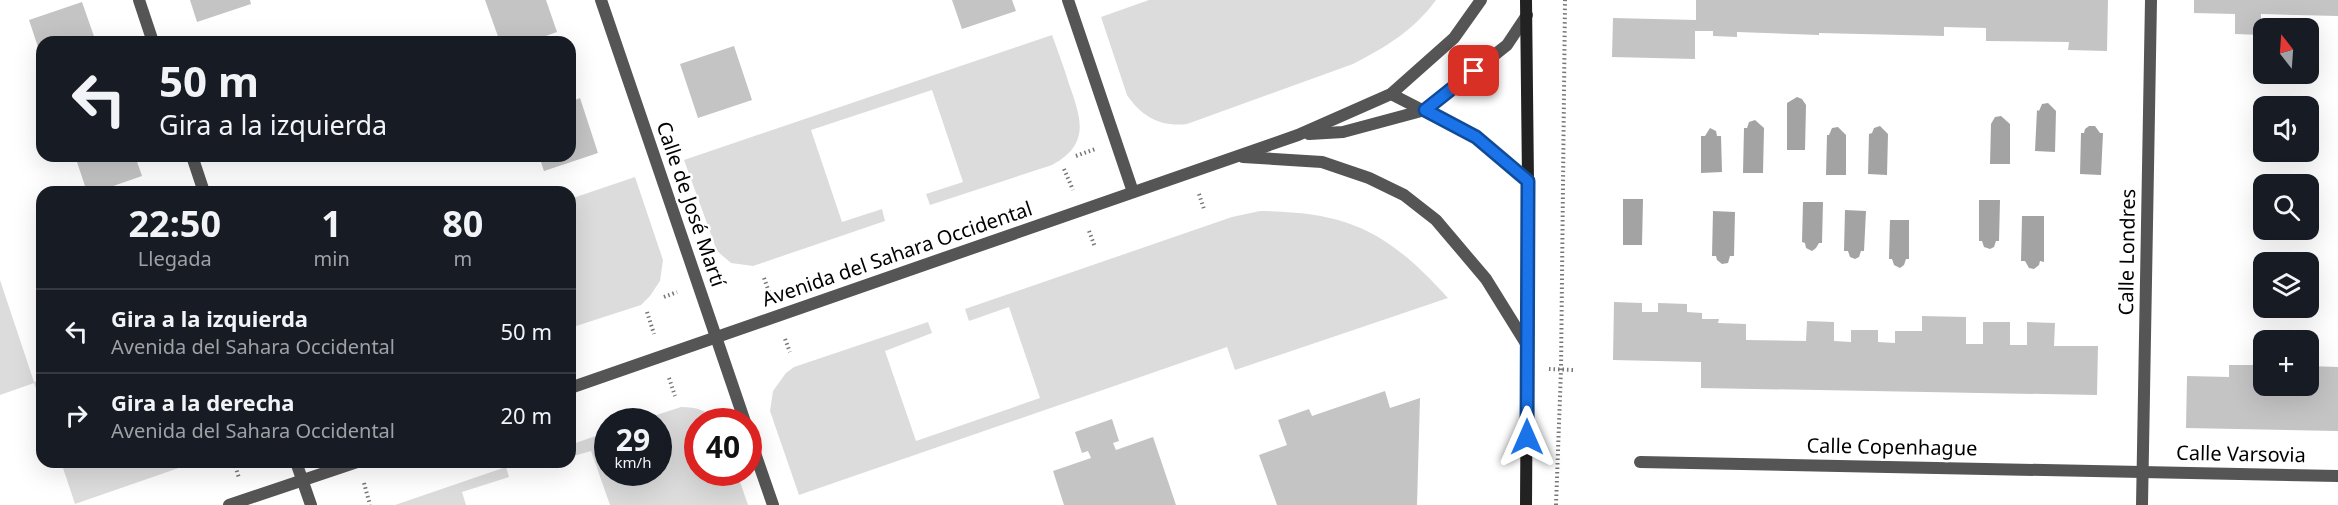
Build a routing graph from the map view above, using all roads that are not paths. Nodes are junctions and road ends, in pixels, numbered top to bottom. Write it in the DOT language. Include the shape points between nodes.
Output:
graph roads {
  1 [pos="138,0"];
  2 [pos="601,0"];
  3 [pos="1068,0"];
  4 [pos="1481,0"];
  5 [pos="1526,0"];
  6 [pos="2151,0"];
  7 [pos="1527,15"];
  8 [pos="151,36"];
  9 [pos="1391,94"];
  10 [pos="1425,110"];
  11 [pos="1298,135"];
  12 [pos="1236,156"];
  13 [pos="194,162"];
  14 [pos="1528,181"];
  15 [pos="202,186"];
  16 [pos="1133,192"];
  17 [pos="716,337"];
  18 [pos="1527,345"];
  19 [pos="576,386"];
  20 [pos="740,408"];
  21 [pos="1640,462"];
  22 [pos="298,468"];
  23 [pos="340,468"];
  24 [pos="2143,472"];
  25 [pos="762,473"];
  26 [pos="2338,476"];
  27 [pos="302,481"];
  28 [pos="229,505"];
  29 [pos="310,505"];
  30 [pos="773,505"];
  31 [pos="1527,505"];
  32 [pos="2142,505"];
  1 -- 8 [label="street"];
  2 -- 17 [label="street, Calle de José Martí"];
  3 -- 16 [label="street"];
  4 -- 9 [label="street, Avenida del Sahara Occidental" via="1454,38"];
  5 -- 7 [label="street"];
  6 -- 24 [label="street, Calle Londres"];
  7 -- 10 [label="street, Avenida del Sahara Occidental" via="1507,45"];
  7 -- 14 [label="street"];
  9 -- 10 [label="street"];
  9 -- 11 [label="street, Avenida del Sahara Occidental"];
  10 -- 11 [label="street, Avenida del Sahara Occidental" via="1343,132"];
  10 -- 14 [label="street" via="1476,137"];
  11 -- 12 [label="street, Avenida del Sahara Occidental"];
  12 -- 16 [label="street, Avenida del Sahara Occidental"];
  12 -- 18 [label="street, Avenida del Sahara Occidental" via="1322,162 1404,195 1436,220 1486,279"];
  13 -- 15 [label="street"];
  14 -- 18 [label="street"];
  16 -- 17 [label="street, Avenida del Sahara Occidental"];
  17 -- 19 [label="street, Avenida del Sahara Occidental"];
  17 -- 20 [label="street, Calle de José Martí"];
  18 -- 31 [label="street"];
  21 -- 24 [label="street, Calle Copenhague"];
  22 -- 27 [label="street"];
  23 -- 27 [label="street"];
  24 -- 26 [label="street, Calle Varsovia"];
  24 -- 32 [label="street, Calle Londres"];
  25 -- 30 [label="street"];
  27 -- 28 [label="street"];
  27 -- 29 [label="street"];
}
